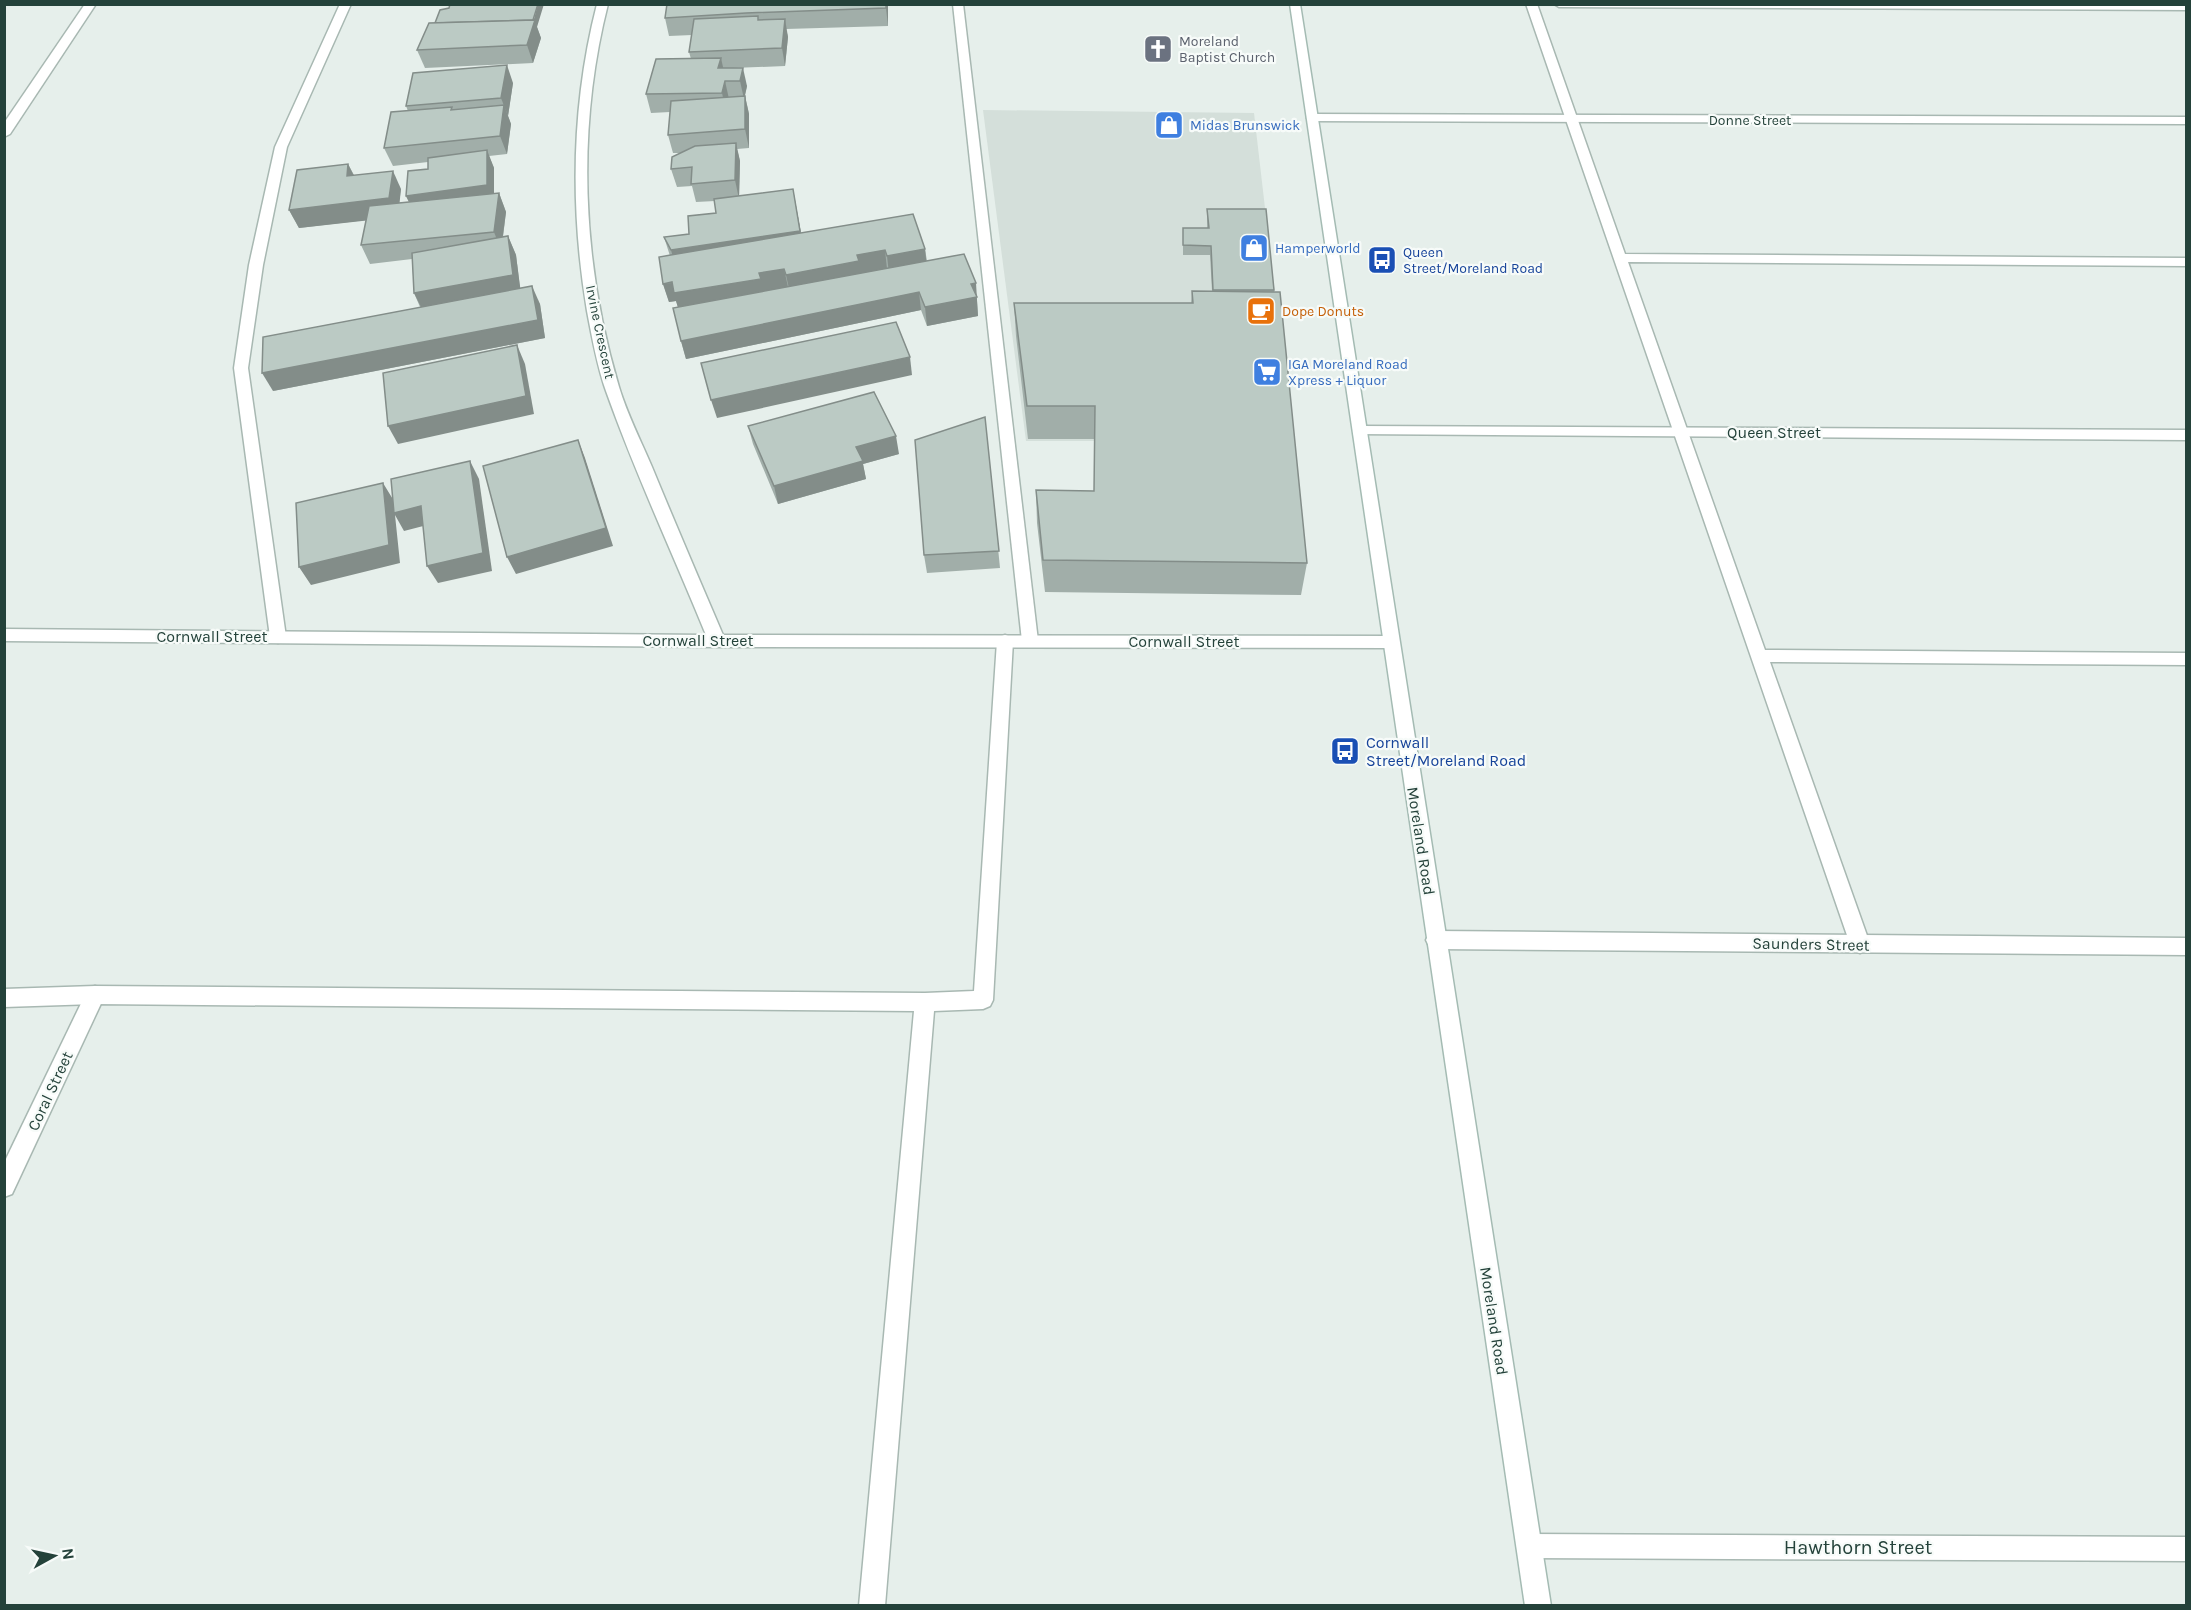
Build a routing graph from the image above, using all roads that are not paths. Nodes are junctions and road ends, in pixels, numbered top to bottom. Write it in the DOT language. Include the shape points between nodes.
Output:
graph roads {
  1 [pos="91,4"];
  2 [pos="346,4"];
  3 [pos="603,4"];
  4 [pos="958,4"];
  5 [pos="1295,4"];
  6 [pos="1532,4"];
  7 [pos="1559,4"];
  8 [pos="2187,7"];
  9 [pos="1313,118"];
  10 [pos="1573,119"];
  11 [pos="2187,121"];
  12 [pos="4,134"];
  13 [pos="1620,258"];
  14 [pos="2187,262"];
  15 [pos="1361,431"];
  16 [pos="1682,432"];
  17 [pos="2187,435"];
  18 [pos="4,635"];
  19 [pos="278,637"];
  20 [pos="717,641"];
  21 [pos="1005,641"];
  22 [pos="1030,641"];
  23 [pos="1391,642"];
  24 [pos="1759,656"];
  25 [pos="2187,659"];
  26 [pos="1436,940"];
  27 [pos="1860,944"];
  28 [pos="2187,947"];
  29 [pos="95,995"];
  30 [pos="4,998"];
  31 [pos="925,1002"];
  32 [pos="4,1188"];
  33 [pos="1529,1546"];
  34 [pos="2187,1549"];
  35 [pos="872,1605"];
  36 [pos="1538,1605"];
  1 -- 12 [label="street"];
  2 -- 19 [label="street" via="281,147 256,266 241,368"];
  3 -- 20 [label="street, Irvine Crescent" via="585,89 582,177 585,259 598,332 612,389"];
  4 -- 22 [label="street"];
  5 -- 9 [label="street, Moreland Road"];
  6 -- 10 [label="street"];
  7 -- 8 [label="street"];
  9 -- 10 [label="street, Donne Street"];
  9 -- 15 [label="street, Moreland Road"];
  10 -- 11 [label="street, Donne Street"];
  10 -- 13 [label="street"];
  13 -- 14 [label="street"];
  13 -- 16 [label="street"];
  15 -- 16 [label="street, Queen Street"];
  15 -- 23 [label="street, Moreland Road"];
  16 -- 17 [label="street, Queen Street"];
  16 -- 24 [label="street"];
  18 -- 19 [label="street, Cornwall Street"];
  19 -- 20 [label="street, Cornwall Street"];
  20 -- 21 [label="street, Cornwall Street"];
  21 -- 22 [label="street, Cornwall Street"];
  21 -- 31 [label="street" via="983,1000"];
  22 -- 23 [label="street, Cornwall Street"];
  23 -- 26 [label="street, Moreland Road"];
  24 -- 25 [label="street"];
  24 -- 27 [label="street"];
  26 -- 27 [label="street, Saunders Street"];
  26 -- 33 [label="street, Moreland Road"];
  27 -- 28 [label="street, Saunders Street"];
  29 -- 30 [label="street"];
  29 -- 31 [label="street"];
  29 -- 32 [label="street, Coral Street"];
  31 -- 35 [label="street"];
  33 -- 34 [label="street, Hawthorn Street"];
  33 -- 36 [label="street, Moreland Road"];
}
